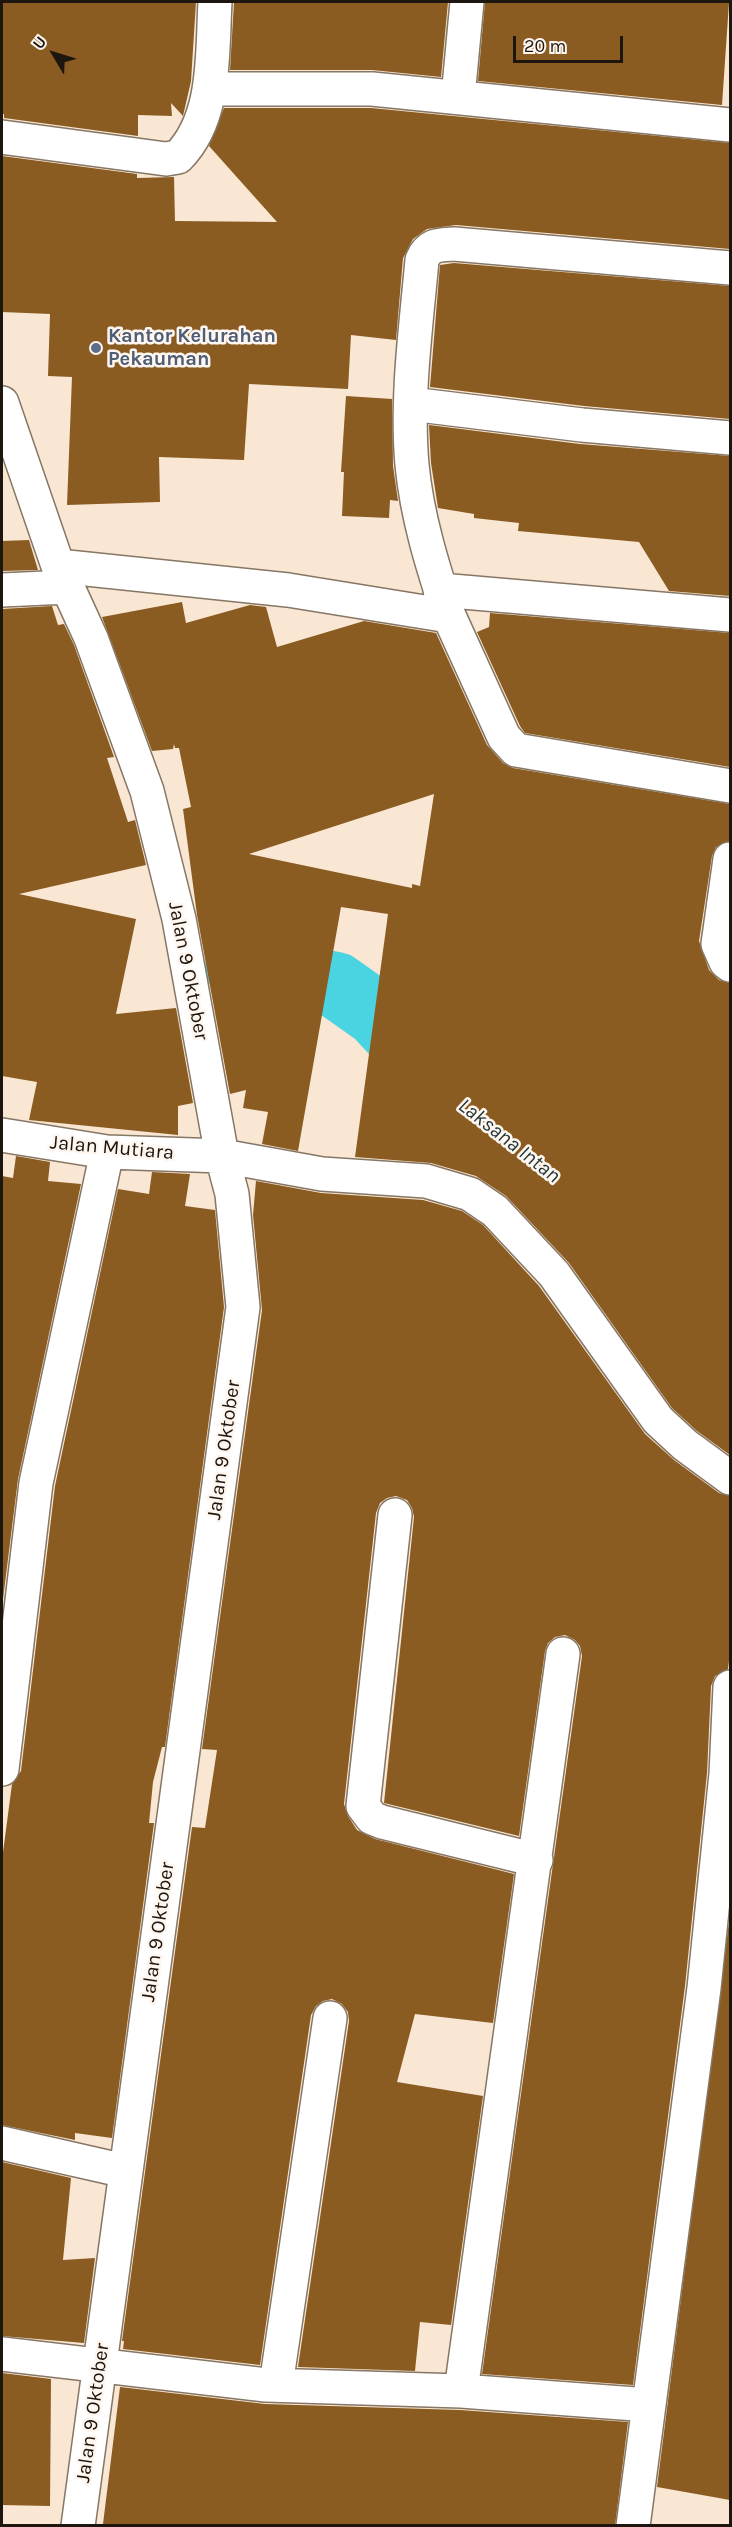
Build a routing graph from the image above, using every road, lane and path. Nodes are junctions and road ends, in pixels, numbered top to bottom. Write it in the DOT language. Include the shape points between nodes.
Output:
graph roads {
  1 [pos="215,2"];
  2 [pos="467,2"];
  3 [pos="210,89"];
  4 [pos="458,97"];
  5 [pos="730,125"];
  6 [pos="2,137"];
  7 [pos="730,268"];
  8 [pos="2,403"];
  9 [pos="411,404"];
  10 [pos="730,438"];
  11 [pos="63,576"];
  12 [pos="2,590"];
  13 [pos="445,603"];
  14 [pos="730,615"];
  15 [pos="730,786"];
  16 [pos="730,859"];
  17 [pos="730,965"];
  18 [pos="2,1135"];
  19 [pos="107,1152"];
  20 [pos="222,1156"];
  21 [pos="730,1478"];
  22 [pos="395,1515"];
  23 [pos="563,1654"];
  24 [pos="730,1687"];
  25 [pos="2,1769"];
  26 [pos="536,1860"];
  27 [pos="330,2018"];
  28 [pos="2,2143"];
  29 [pos="125,2171"];
  30 [pos="2,2354"];
  31 [pos="100,2364"];
  32 [pos="276,2385"];
  33 [pos="461,2391"];
  34 [pos="649,2405"];
  35 [pos="78,2526"];
  36 [pos="633,2526"];
  1 -- 3 [label="street"];
  2 -- 4 [label="street"];
  3 -- 4 [label="street" via="372,89"];
  3 -- 6 [label="street" via="194,136 178,157 166,159"];
  4 -- 5 [label="street"];
  7 -- 9 [label="street" via="433,245 422,260"];
  8 -- 11 [label="street, Jalan 9 Oktober"];
  9 -- 10 [label="street"];
  9 -- 13 [label="street" via="412,465 419,512"];
  11 -- 12 [label="street"];
  11 -- 13 [label="street"];
  11 -- 20 [label="street, Jalan 9 Oktober" via="91,638 147,791 179,919"];
  13 -- 14 [label="street"];
  13 -- 15 [label="street" via="504,737 516,750"];
  16 -- 17 [label="street" via="718,944"];
  18 -- 19 [label="street, Jalan Mutiara"];
  19 -- 20 [label="street, Jalan Mutiara"];
  19 -- 25 [label="street" via="36,1483"];
  20 -- 21 [label="street, Jalan Mutiara" via="322,1174 426,1181 470,1194 495,1211 554,1274 658,1420"];
  20 -- 29 [label="street, Jalan 9 Oktober" via="241,1258 243,1307"];
  22 -- 26 [label="street" via="363,1806 372,1818 382,1822"];
  23 -- 26 [label="street"];
  24 -- 34 [label="street" via="726,1774 705,1977"];
  26 -- 33 [label="street"];
  27 -- 32 [label="street"];
  28 -- 29 [label="street"];
  29 -- 31 [label="street, Jalan 9 Oktober"];
  30 -- 31 [label="street"];
  31 -- 32 [label="street"];
  31 -- 35 [label="street, Jalan 9 Oktober"];
  32 -- 33 [label="street"];
  33 -- 34 [label="street"];
  34 -- 36 [label="street"];
}
